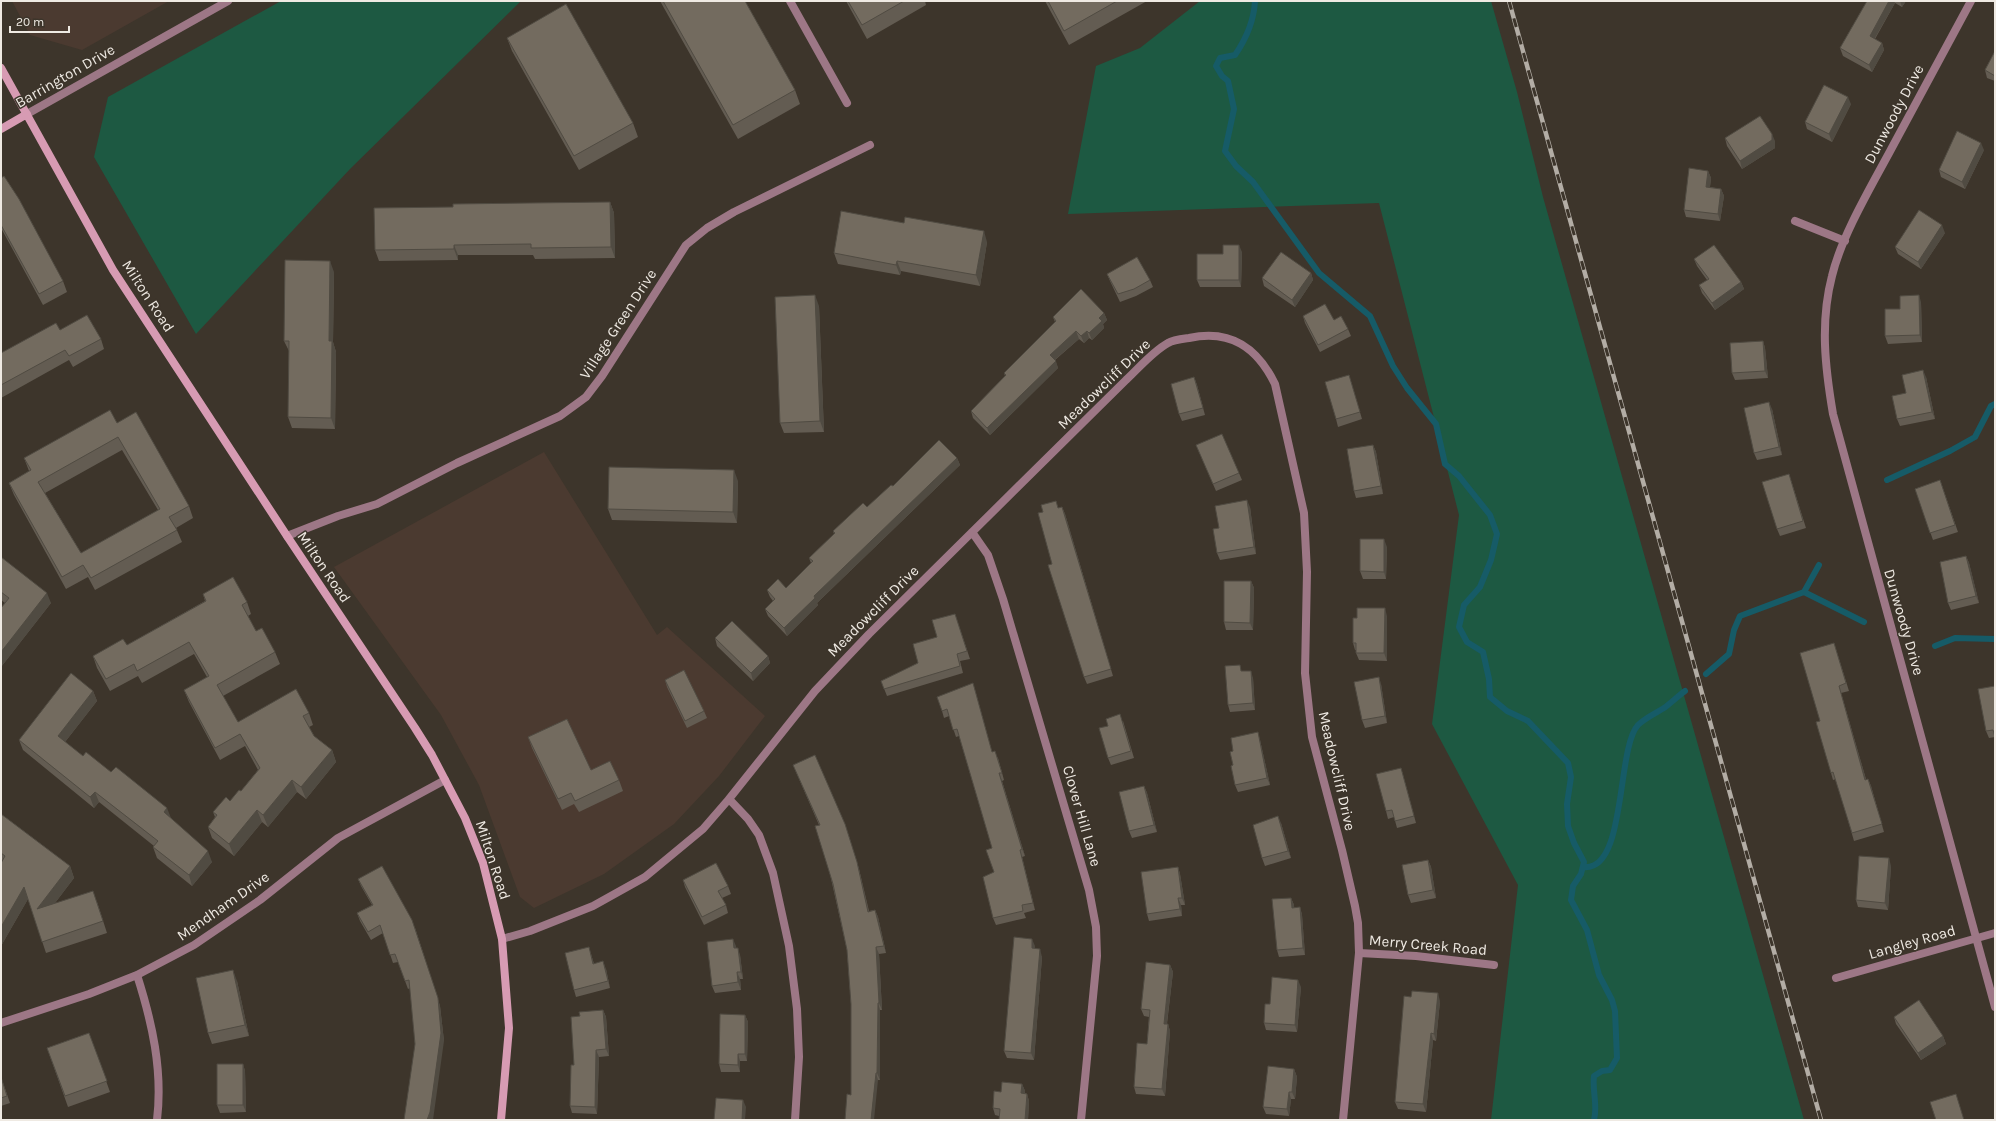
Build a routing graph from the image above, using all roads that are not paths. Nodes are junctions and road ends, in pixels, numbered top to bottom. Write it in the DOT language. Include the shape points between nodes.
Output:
graph roads {
  1 [pos="228,1"];
  2 [pos="790,1"];
  3 [pos="1971,1"];
  4 [pos="1,68"];
  5 [pos="847,103"];
  6 [pos="27,114"];
  7 [pos="1,129"];
  8 [pos="870,145"];
  9 [pos="1795,221"];
  10 [pos="1845,241"];
  11 [pos="972,532"];
  12 [pos="287,536"];
  13 [pos="445,780"];
  14 [pos="729,799"];
  15 [pos="1995,933"];
  16 [pos="1977,938"];
  17 [pos="502,939"];
  18 [pos="1359,953"];
  19 [pos="1494,965"];
  20 [pos="137,975"];
  21 [pos="1836,978"];
  22 [pos="1995,1007"];
  23 [pos="1,1023"];
  24 [pos="157,1120"];
  25 [pos="501,1120"];
  26 [pos="796,1120"];
  27 [pos="1081,1120"];
  28 [pos="1343,1120"];
  1 -- 6 [label="street, Barrington Drive"];
  2 -- 5 [label="street"];
  3 -- 10 [label="street, Dunwoody Drive" via="1868,191"];
  4 -- 6 [label="street, Milton Road"];
  6 -- 7 [label="street, Barrington Drive"];
  6 -- 12 [label="street, Milton Road" via="113,270"];
  8 -- 12 [label="street, Village Green Drive" via="734,212 707,228 686,245 602,376 586,397 560,416 457,463 377,504"];
  9 -- 10 [label="street"];
  10 -- 16 [label="street, Dunwoody Drive" via="1832,275 1825,314 1826,374 1833,414"];
  11 -- 14 [label="street, Meadowcliff Drive" via="815,691"];
  11 -- 18 [label="street, Meadowcliff Drive" via="1126,380 1169,342 1204,335 1219,336 1238,342 1255,353 1268,369 1275,384 1304,513 1308,706 1312,737 1356,906"];
  11 -- 27 [label="street, Clover Hill Lane" via="988,555 1003,599 1089,890 1096,927 1097,956"];
  12 -- 13 [label="street, Milton Road" via="418,733"];
  13 -- 17 [label="street, Milton Road" via="465,818 483,863"];
  13 -- 20 [label="street, Mendham Drive" via="338,838 234,919 194,945"];
  14 -- 17 [label="street, Meadowcliff Drive" via="703,829 644,877 593,906 530,931"];
  14 -- 26 [label="street" via="759,835 773,873 790,946 799,1057"];
  15 -- 16 [label="street, Langley Road"];
  16 -- 21 [label="street, Langley Road"];
  16 -- 22 [label="street, Dunwoody Drive"];
  17 -- 25 [label="street, Milton Road" via="509,1028"];
  18 -- 19 [label="street, Merry Creek Road" via="1416,956"];
  18 -- 28 [label="street, Meadowcliff Drive"];
  20 -- 23 [label="street, Mendham Drive"];
  20 -- 24 [label="street" via="154,1038 157,1062"];
}
